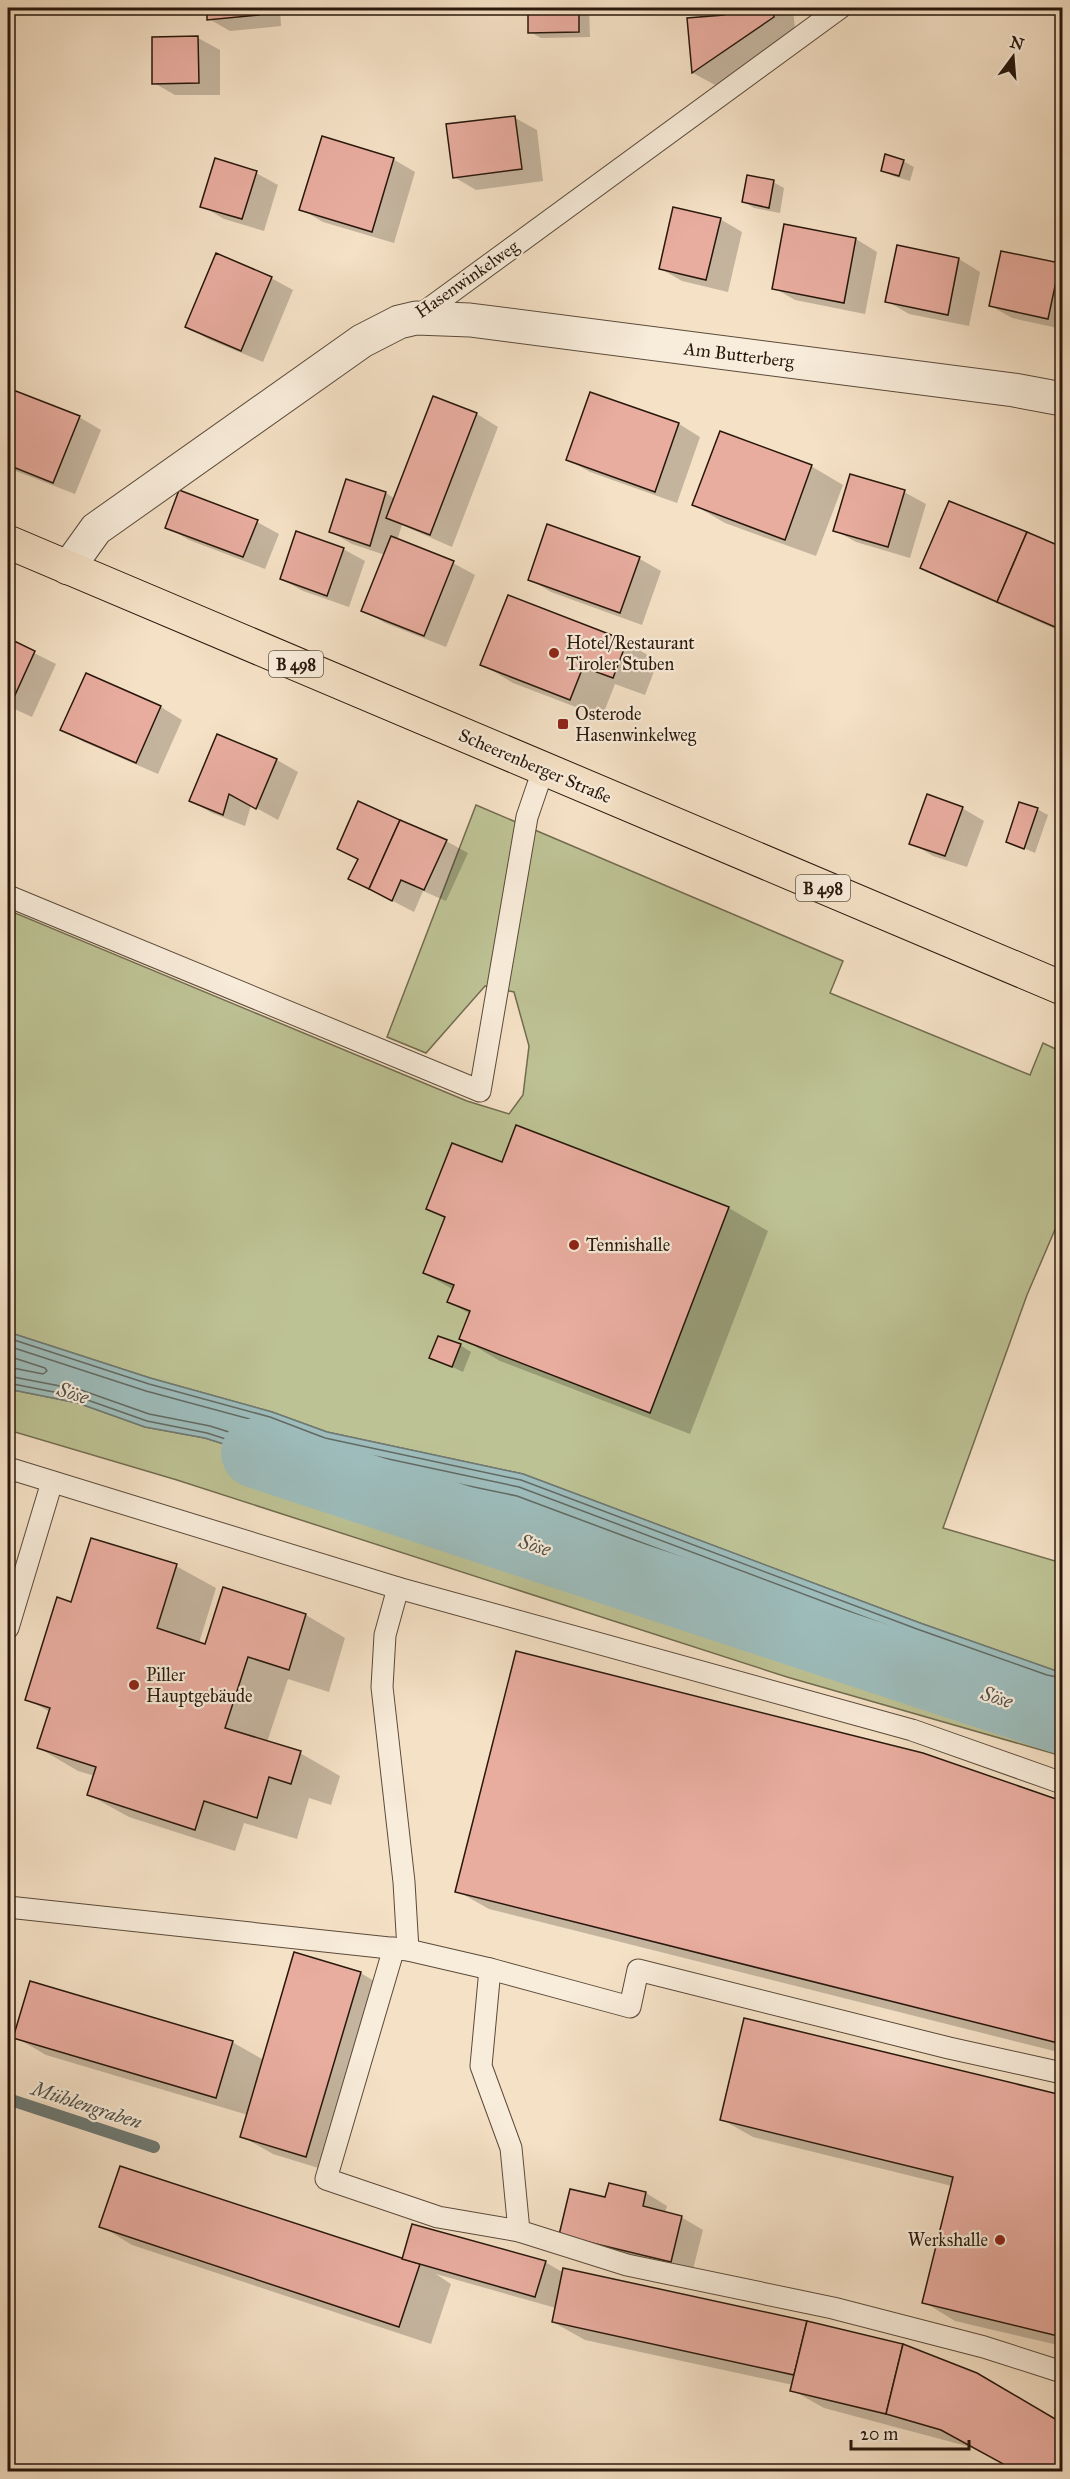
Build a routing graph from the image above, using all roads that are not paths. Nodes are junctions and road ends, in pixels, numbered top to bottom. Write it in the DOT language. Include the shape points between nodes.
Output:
graph roads {
  1 [pos="840,8"];
  2 [pos="416,318"];
  3 [pos="1062,399"];
  4 [pos="8,542"];
  5 [pos="68,568"];
  6 [pos="543,770"];
  7 [pos="8,896"];
  8 [pos="1062,988"];
  9 [pos="8,1468"];
  10 [pos="52,1482"];
  11 [pos="398,1588"];
  12 [pos="8,1628"];
  13 [pos="1062,1783"];
  14 [pos="8,1907"];
  15 [pos="401,1949"];
  16 [pos="490,1969"];
  17 [pos="1062,2073"];
  18 [pos="519,2231"];
  19 [pos="1062,2372"];
  1 -- 2 [label="lane, Hasenwinkelweg"];
  2 -- 3 [label="street, Am Butterberg" via="470,320"];
  2 -- 5 [label="street, Hasenwinkelweg" via="362,341 96,529"];
  4 -- 5 [label="main road, Scheerenberger Straße / B 498"];
  5 -- 6 [label="main road, Scheerenberger Straße / B 498"];
  6 -- 7 [label="lane" via="527,817 480,1091"];
  6 -- 8 [label="main road, Scheerenberger Straße / B 498"];
  9 -- 10 [label="lane"];
  10 -- 11 [label="lane"];
  10 -- 12 [label="lane"];
  11 -- 13 [label="lane" via="912,1730"];
  11 -- 15 [label="lane" via="385,1635 382,1687 404,1882"];
  14 -- 15 [label="lane"];
  15 -- 16 [label="lane"];
  15 -- 18 [label="lane" via="326,2179 438,2217"];
  16 -- 17 [label="lane" via="630,2007 638,1970"];
  16 -- 18 [label="lane" via="481,2066 512,2148"];
  18 -- 19 [label="lane" via="627,2265 833,2308 984,2347"];
}
